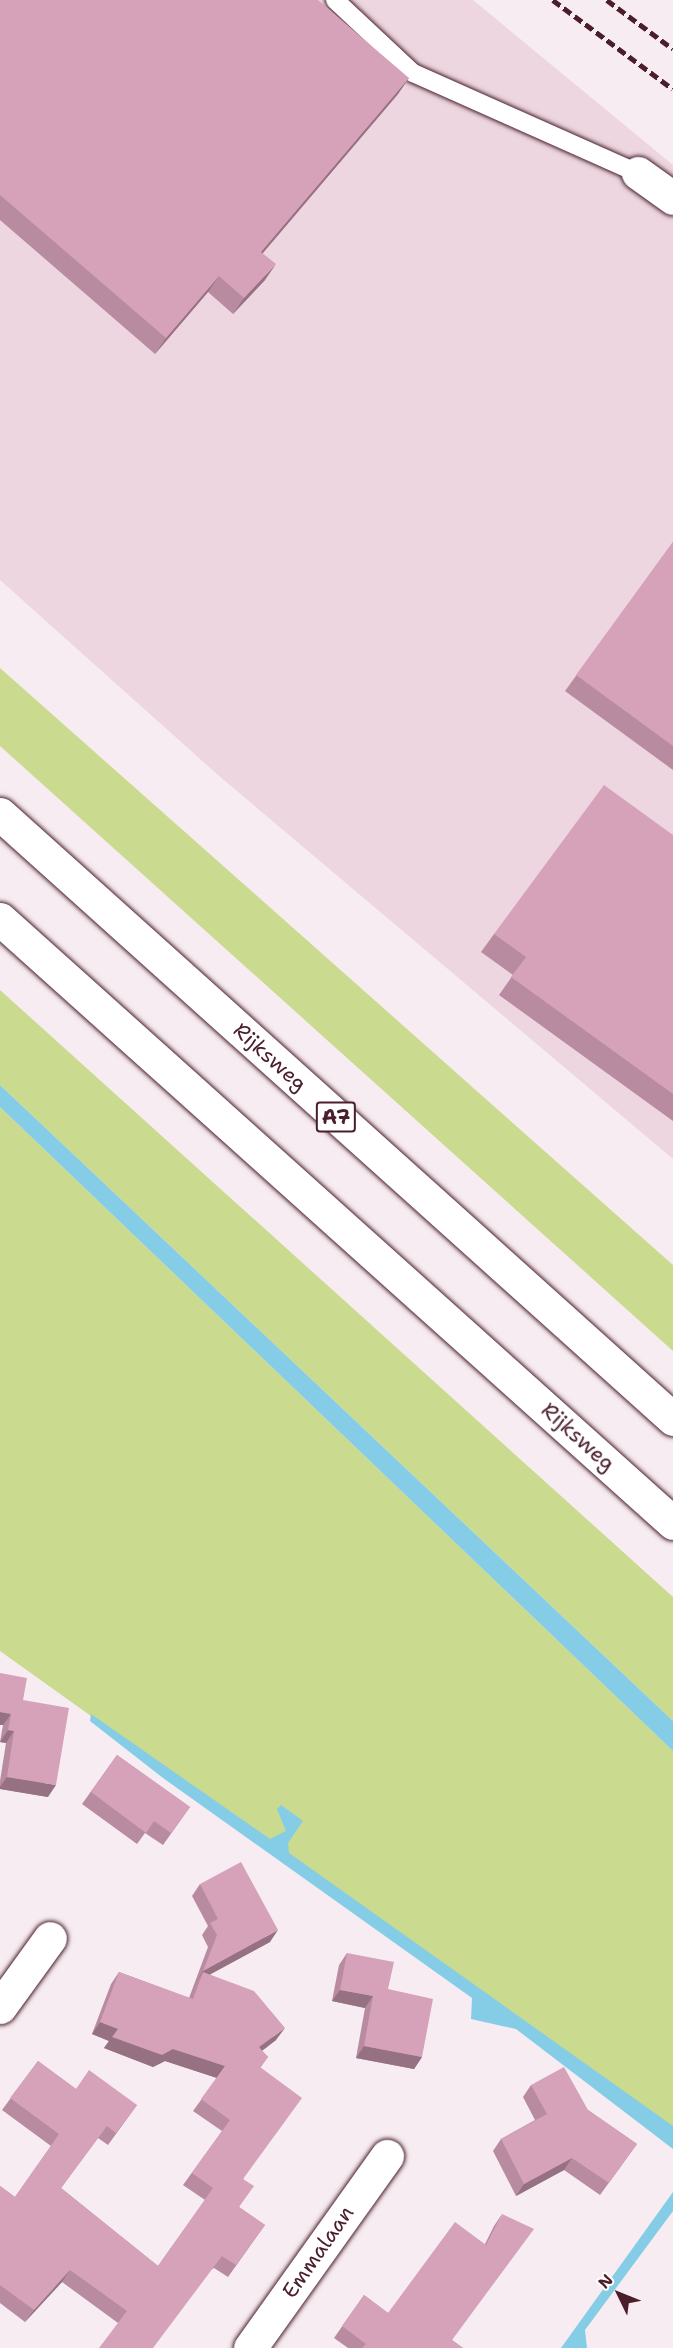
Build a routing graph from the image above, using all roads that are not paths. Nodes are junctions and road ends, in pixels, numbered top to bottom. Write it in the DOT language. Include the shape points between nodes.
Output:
graph roads {
  1 [pos="335,0"];
  2 [pos="638,173"];
  3 [pos="673,198"];
  4 [pos="0,814"];
  5 [pos="0,919"];
  6 [pos="673,1419"];
  7 [pos="673,1523"];
  8 [pos="50,1938"];
  9 [pos="0,2007"];
  10 [pos="387,2156"];
  11 [pos="250,2348"];
  1 -- 2 [label="lane" via="413,73"];
  2 -- 3 [label="main road"];
  4 -- 6 [label="main road, Rijksweg / A7"];
  5 -- 7 [label="main road, Rijksweg"];
  8 -- 9 [label="main road"];
  10 -- 11 [label="main road, Emmalaan"];
}
